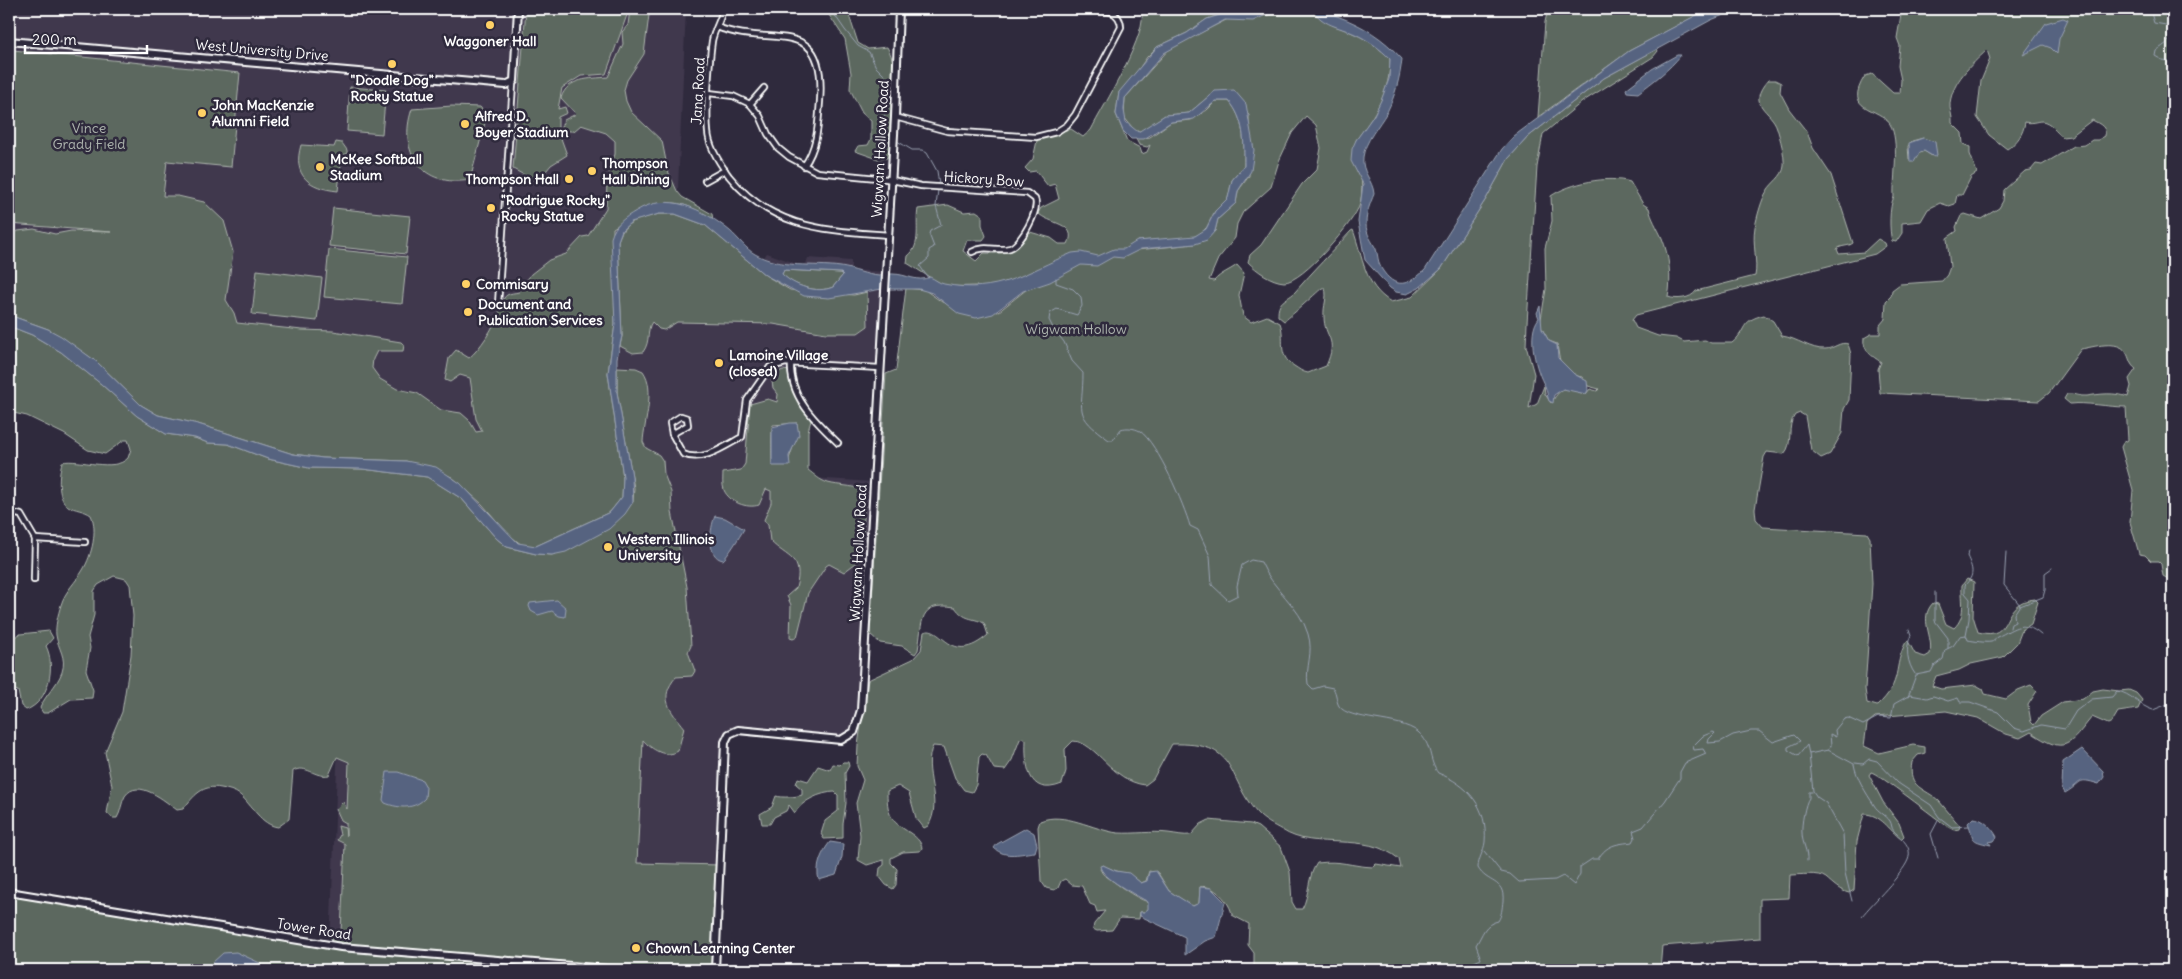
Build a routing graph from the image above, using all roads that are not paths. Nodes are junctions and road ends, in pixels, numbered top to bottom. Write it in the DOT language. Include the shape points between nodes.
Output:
graph roads {
  1 [pos="518,9"];
  2 [pos="722,9"];
  3 [pos="899,9"];
  4 [pos="1084,9"];
  5 [pos="717,27"];
  6 [pos="9,40"];
  7 [pos="512,84"];
  8 [pos="764,88"];
  9 [pos="709,93"];
  10 [pos="750,104"];
  11 [pos="895,117"];
  12 [pos="804,166"];
  13 [pos="725,170"];
  14 [pos="891,180"];
  15 [pos="706,181"];
  16 [pos="887,236"];
  17 [pos="972,252"];
  18 [pos="498,304"];
  19 [pos="791,363"];
  20 [pos="880,368"];
  21 [pos="672,434"];
  22 [pos="838,443"];
  23 [pos="9,516"];
  24 [pos="35,539"];
  25 [pos="85,542"];
  26 [pos="34,580"];
  27 [pos="9,892"];
  28 [pos="589,969"];
  29 [pos="619,970"];
  30 [pos="715,970"];
  1 -- 7 [label="street"];
  2 -- 5 [label="street, Jana Road"];
  3 -- 11 [label="street, Wigwam Hollow Road"];
  4 -- 11 [label="street" via="1113,12 1118,16 1120,27 1075,115 1056,132 1036,137 947,131"];
  5 -- 9 [label="street, Jana Road" via="712,46"];
  5 -- 12 [label="street" via="734,33 792,38 813,51 820,64 821,85 816,142"];
  6 -- 7 [label="street, West University Drive"];
  7 -- 18 [label="street"];
  8 -- 10 [label="street"];
  9 -- 10 [label="street" via="734,96"];
  9 -- 13 [label="street, Jana Road" via="708,137"];
  10 -- 12 [label="street, Hickory Bow" via="778,148"];
  11 -- 14 [label="street, Wigwam Hollow Road"];
  12 -- 14 [label="street, Hickory Bow" via="824,174"];
  13 -- 15 [label="street"];
  13 -- 16 [label="street, Jana Road" via="754,201 789,221 820,230"];
  14 -- 16 [label="street, Wigwam Hollow Road"];
  14 -- 17 [label="street, Hickory Bow" via="921,186 1027,193 1035,199 1036,213 1014,246 984,247"];
  16 -- 20 [label="street, Wigwam Hollow Road"];
  19 -- 20 [label="street"];
  19 -- 21 [label="street" via="770,367 748,398 742,437 700,456 683,454"];
  19 -- 22 [label="street" via="792,383 808,414"];
  20 -- 30 [label="street, Wigwam Hollow Road" via="860,718 854,732 841,740 738,730 727,736"];
  21 -- 21 [label="street" via="671,422 683,416 688,418 686,427"];
  23 -- 24 [label="street" via="21,515"];
  24 -- 25 [label="street"];
  24 -- 26 [label="street"];
  27 -- 28 [label="street, Tower Road" via="335,946"];
  28 -- 29 [label="street, Tower Road"];
}
